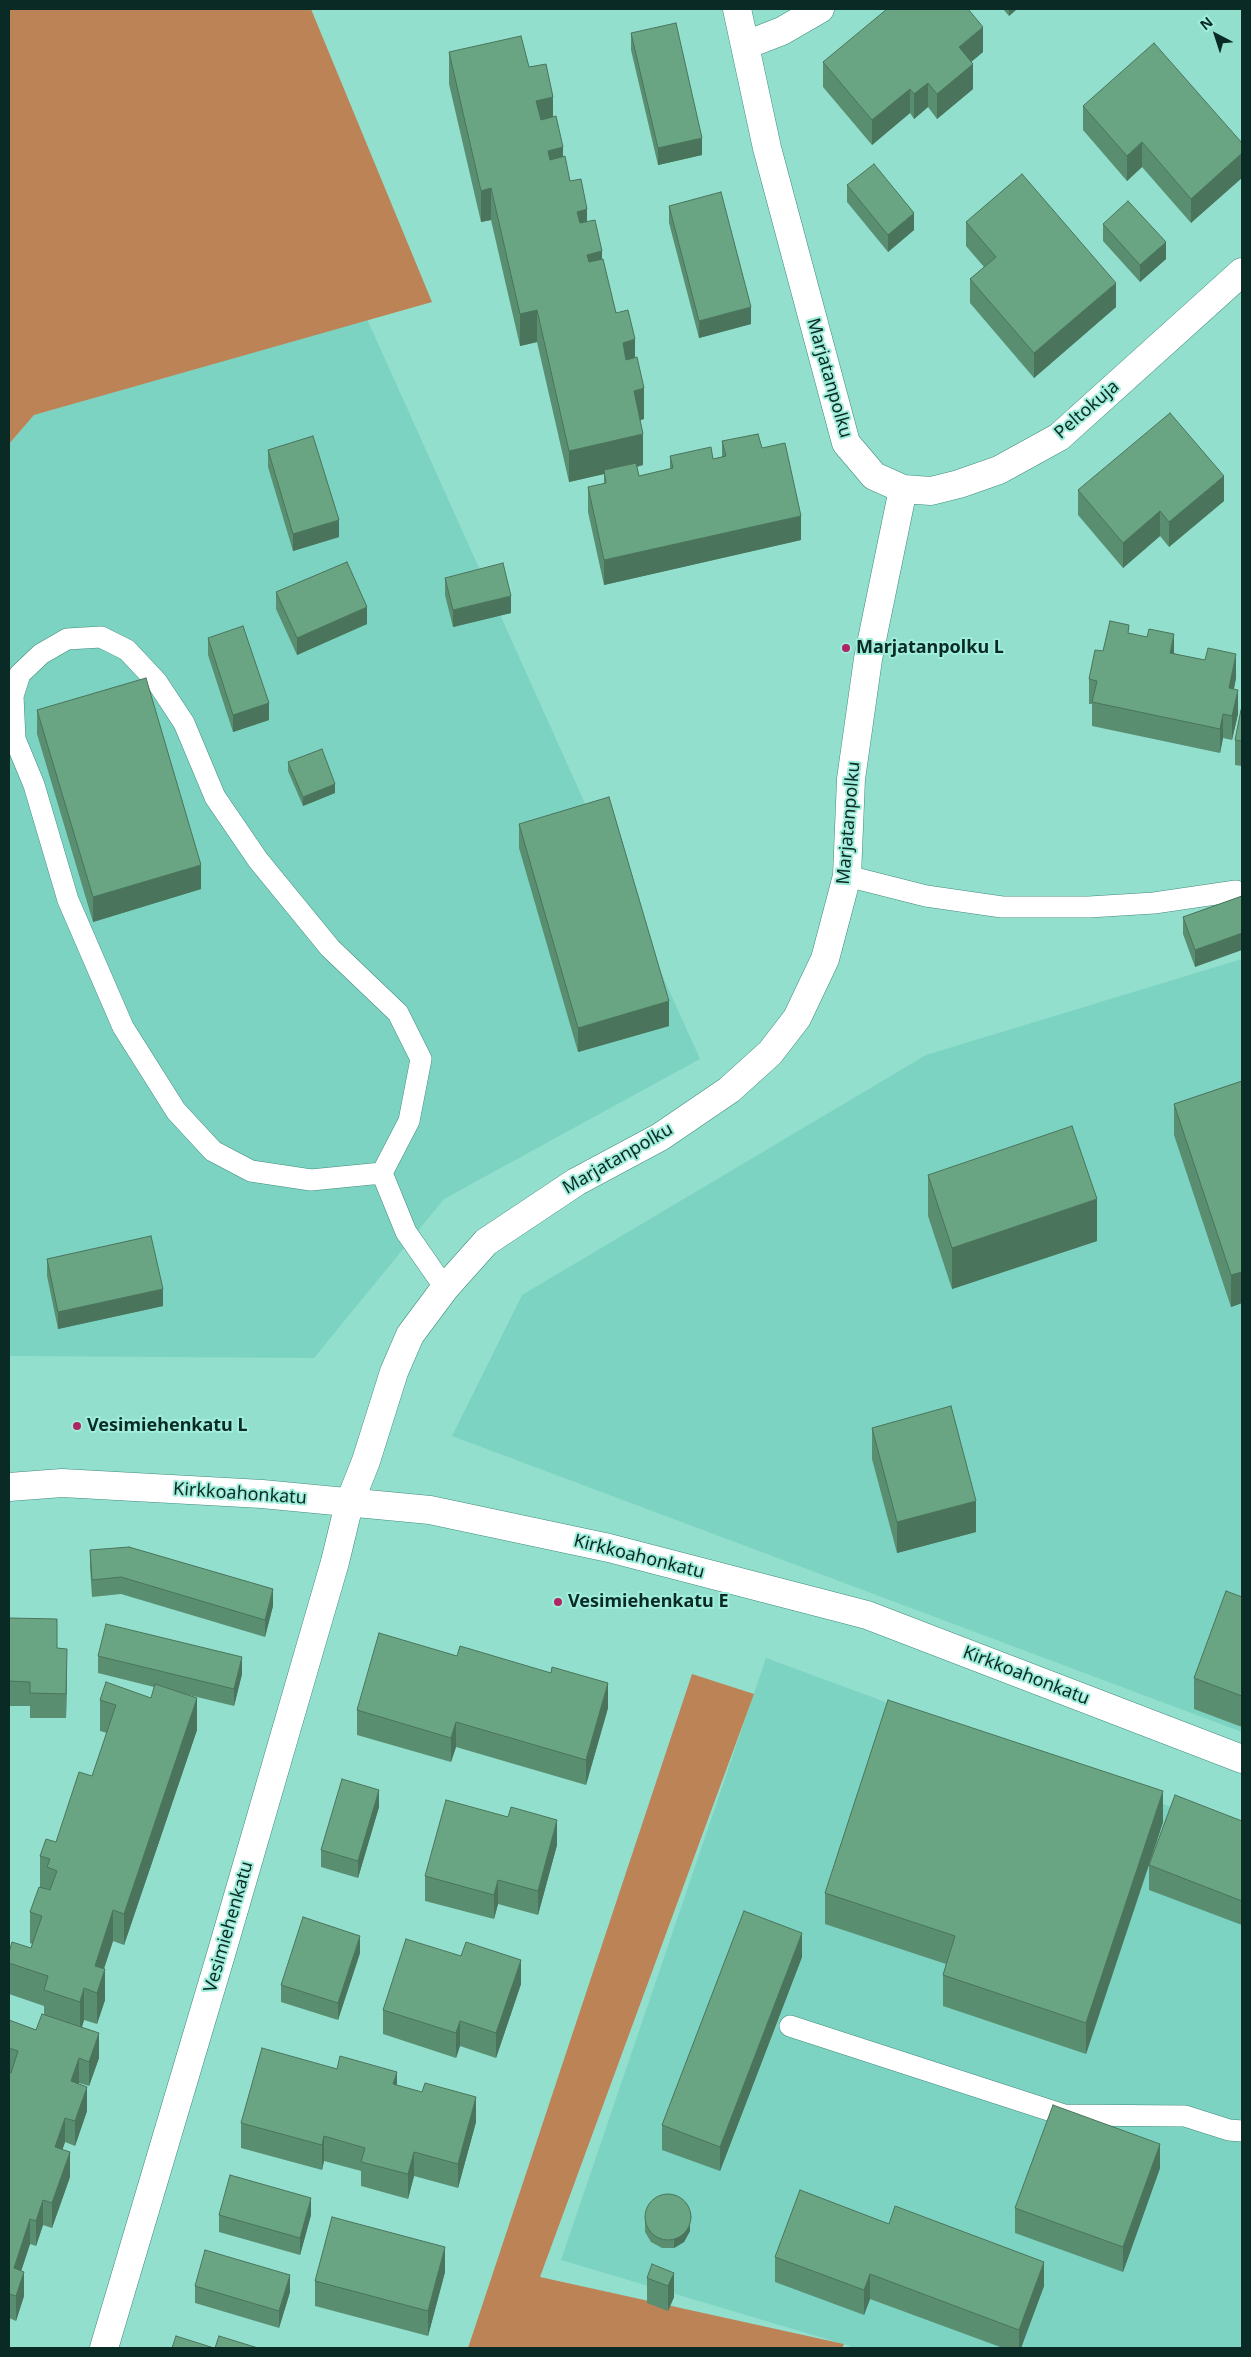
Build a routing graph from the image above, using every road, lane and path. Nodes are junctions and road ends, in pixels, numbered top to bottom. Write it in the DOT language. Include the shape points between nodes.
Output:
graph roads {
  1 [pos="737,9"];
  2 [pos="820,9"];
  3 [pos="746,45"];
  4 [pos="1242,272"];
  5 [pos="903,489"];
  6 [pos="847,876"];
  7 [pos="1236,891"];
  8 [pos="382,1173"];
  9 [pos="445,1288"];
  10 [pos="9,1487"];
  11 [pos="349,1504"];
  12 [pos="1242,1759"];
  13 [pos="790,2026"];
  14 [pos="1242,2131"];
  15 [pos="104,2348"];
  1 -- 3 [label="street, Marjatanpolku"];
  2 -- 3 [label="street" via="782,31"];
  3 -- 5 [label="street, Marjatanpolku" via="767,148 846,443 874,476"];
  4 -- 5 [label="street, Peltokuja" via="1059,437 999,470 959,484 931,491"];
  5 -- 6 [label="street, Marjatanpolku" via="868,659 852,769"];
  6 -- 7 [label="lane" via="926,896 1002,907 1154,903"];
  6 -- 9 [label="street, Marjatanpolku" via="825,959 797,1018 770,1053 729,1090 660,1136 576,1182 486,1242"];
  8 -- 8 [label="lane" via="311,1180 251,1171 213,1151 176,1111 123,1026 68,900 34,785 15,739 13,696 20,674 41,654 67,639 101,637 127,650 157,682 184,723 215,797 258,860 330,948 398,1013 421,1059 409,1120"];
  8 -- 9 [label="lane" via="406,1232"];
  9 -- 11 [label="street, Marjatanpolku" via="407,1342"];
  10 -- 11 [label="street, Kirkkoahonkatu" via="62,1483 262,1494"];
  11 -- 12 [label="street, Kirkkoahonkatu" via="430,1510 609,1548 867,1615"];
  11 -- 15 [label="street, Vesimiehenkatu" via="222,1951"];
  13 -- 14 [label="lane" via="1064,2115 1185,2116"];
}
